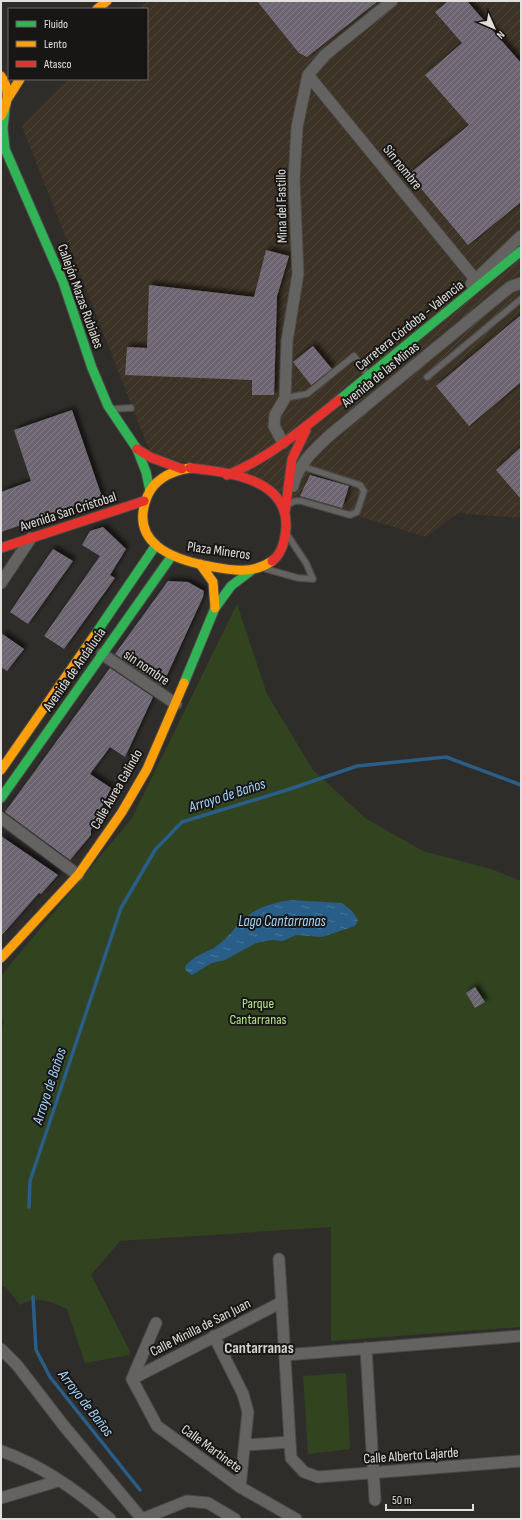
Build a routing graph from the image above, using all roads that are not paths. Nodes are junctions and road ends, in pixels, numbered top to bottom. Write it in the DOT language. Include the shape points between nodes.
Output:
graph roads {
  1 [pos="107,1"];
  2 [pos="392,1"];
  3 [pos="99,8"];
  4 [pos="308,74"];
  5 [pos="1,76"];
  6 [pos="19,80"];
  7 [pos="8,98"];
  8 [pos="3,113"];
  9 [pos="3,148"];
  10 [pos="521,236"];
  11 [pos="521,251"];
  12 [pos="475,279"];
  13 [pos="521,283"];
  14 [pos="521,299"];
  15 [pos="451,308"];
  16 [pos="368,376"];
  17 [pos="427,377"];
  18 [pos="285,398"];
  19 [pos="131,408"];
  20 [pos="111,410"];
  21 [pos="314,420"];
  22 [pos="283,443"];
  23 [pos="137,449"];
  24 [pos="301,466"];
  25 [pos="182,469"];
  26 [pos="227,475"];
  27 [pos="150,491"];
  28 [pos="144,501"];
  29 [pos="287,508"];
  30 [pos="286,534"];
  31 [pos="31,538"];
  32 [pos="156,546"];
  33 [pos="1,548"];
  34 [pos="171,557"];
  35 [pos="200,564"];
  36 [pos="262,567"];
  37 [pos="252,570"];
  38 [pos="1,583"];
  39 [pos="214,608"];
  40 [pos="102,654"];
  41 [pos="176,704"];
  42 [pos="1,770"];
  43 [pos="1,798"];
  44 [pos="1,818"];
  45 [pos="78,875"];
  46 [pos="1,958"];
  47 [pos="278,1259"];
  48 [pos="282,1302"];
  49 [pos="156,1323"];
  50 [pos="214,1336"];
  51 [pos="521,1336"];
  52 [pos="366,1348"];
  53 [pos="1,1349"];
  54 [pos="285,1355"];
  55 [pos="132,1379"];
  56 [pos="290,1442"];
  57 [pos="246,1445"];
  58 [pos="1,1451"];
  59 [pos="521,1461"];
  60 [pos="373,1472"];
  61 [pos="58,1481"];
  62 [pos="240,1487"];
  63 [pos="1,1498"];
  64 [pos="375,1500"];
  65 [pos="110,1519"];
  66 [pos="142,1519"];
  67 [pos="235,1519"];
  68 [pos="296,1519"];
  1 -- 3 [label="main road"];
  2 -- 4 [label="street" via="325,55"];
  4 -- 12 [label="street, Sin nombre"];
  4 -- 18 [label="street, Mina del Fastillo" via="297,127 294,180 298,274 287,341"];
  5 -- 7 [label="main road" via="7,84"];
  6 -- 7 [label="main road"];
  7 -- 8 [label="main road, Callejón Mazas Rubiales"];
  8 -- 9 [label="main road, Callejón Mazas Rubiales"];
  9 -- 20 [label="main road, Callejón Mazas Rubiales" via="60,275 92,368"];
  10 -- 12 [label="street"];
  11 -- 15 [label="main road, Carretera Córdoba - Valencia"];
  12 -- 15 [label="street"];
  13 -- 24 [label="street, Avenida de las Minas" via="510,287 330,434"];
  14 -- 17 [label="lane"];
  15 -- 16 [label="main road, Carretera Córdoba - Valencia"];
  16 -- 18 [label="lane" via="354,356 307,394"];
  16 -- 21 [label="main road, Carretera Córdoba - Valencia"];
  18 -- 22 [label="street, Mina del Fastillo" via="275,415 274,426"];
  19 -- 20 [label="lane"];
  20 -- 23 [label="main road, Callejón Mazas Rubiales"];
  21 -- 22 [label="main road, Carretera Córdoba - Valencia"];
  21 -- 29 [label="main road, Carretera Córdoba - Valencia" via="293,453"];
  22 -- 26 [label="main road, Carretera Córdoba - Valencia" via="247,467"];
  23 -- 25 [label="main road" via="150,457"];
  23 -- 27 [label="main road"];
  24 -- 29 [label="street, Avenida de las Minas"];
  24 -- 29 [label="lane" via="360,485 364,491 357,512 350,515 295,501"];
  25 -- 26 [label="main road, Plaza Mineros" via="199,469"];
  25 -- 27 [label="main road, Plaza Mineros" via="164,476"];
  26 -- 29 [label="main road, Plaza Mineros" via="263,485"];
  27 -- 28 [label="main road, Plaza Mineros"];
  28 -- 31 [label="main road, Avenida San Cristobal"];
  28 -- 32 [label="main road, Plaza Mineros" via="144,526"];
  29 -- 30 [label="main road, Plaza Mineros"];
  30 -- 36 [label="main road, Plaza Mineros" via="280,550"];
  30 -- 36 [label="lane" via="306,562 312,579 298,578"];
  31 -- 33 [label="main road, Avenida San Cristobal"];
  31 -- 38 [label="street"];
  32 -- 34 [label="main road, Plaza Mineros"];
  32 -- 42 [label="main road, Avenida de Andalucía"];
  34 -- 35 [label="main road, Plaza Mineros"];
  34 -- 40 [label="main road, Avenida de Andalucía"];
  35 -- 37 [label="main road, Plaza Mineros"];
  35 -- 39 [label="main road" via="213,582"];
  36 -- 37 [label="main road, Plaza Mineros"];
  37 -- 39 [label="main road" via="231,586"];
  39 -- 41 [label="main road, Calle Áurea Galindo"];
  40 -- 41 [label="street, sin nombre"];
  40 -- 43 [label="main road, Avenida de Andalucía"];
  41 -- 45 [label="main road, Calle Áurea Galindo" via="147,769 122,812"];
  44 -- 45 [label="street"];
  45 -- 46 [label="main road, Calle Áurea Galindo"];
  47 -- 48 [label="street"];
  48 -- 50 [label="street, Calle Minilla de San Juan"];
  48 -- 54 [label="street"];
  49 -- 55 [label="street"];
  50 -- 55 [label="street, Calle Minilla de San Juan"];
  50 -- 57 [label="street" via="243,1394 248,1412"];
  51 -- 52 [label="street"];
  52 -- 54 [label="street"];
  52 -- 60 [label="street"];
  53 -- 66 [label="street" via="17,1364 64,1426"];
  54 -- 56 [label="street"];
  55 -- 62 [label="street, Calle Martinete" via="157,1426"];
  56 -- 57 [label="street"];
  56 -- 60 [label="street, Calle Alberto Lajarde" via="291,1458 304,1472 318,1477"];
  57 -- 62 [label="street"];
  58 -- 61 [label="street" via="26,1460"];
  59 -- 60 [label="street, Calle Alberto Lajarde"];
  60 -- 64 [label="street"];
  61 -- 63 [label="street"];
  61 -- 65 [label="street" via="90,1501"];
  62 -- 68 [label="street, Calle Martinete"];
  66 -- 67 [label="street" via="187,1501 208,1503"];
}
